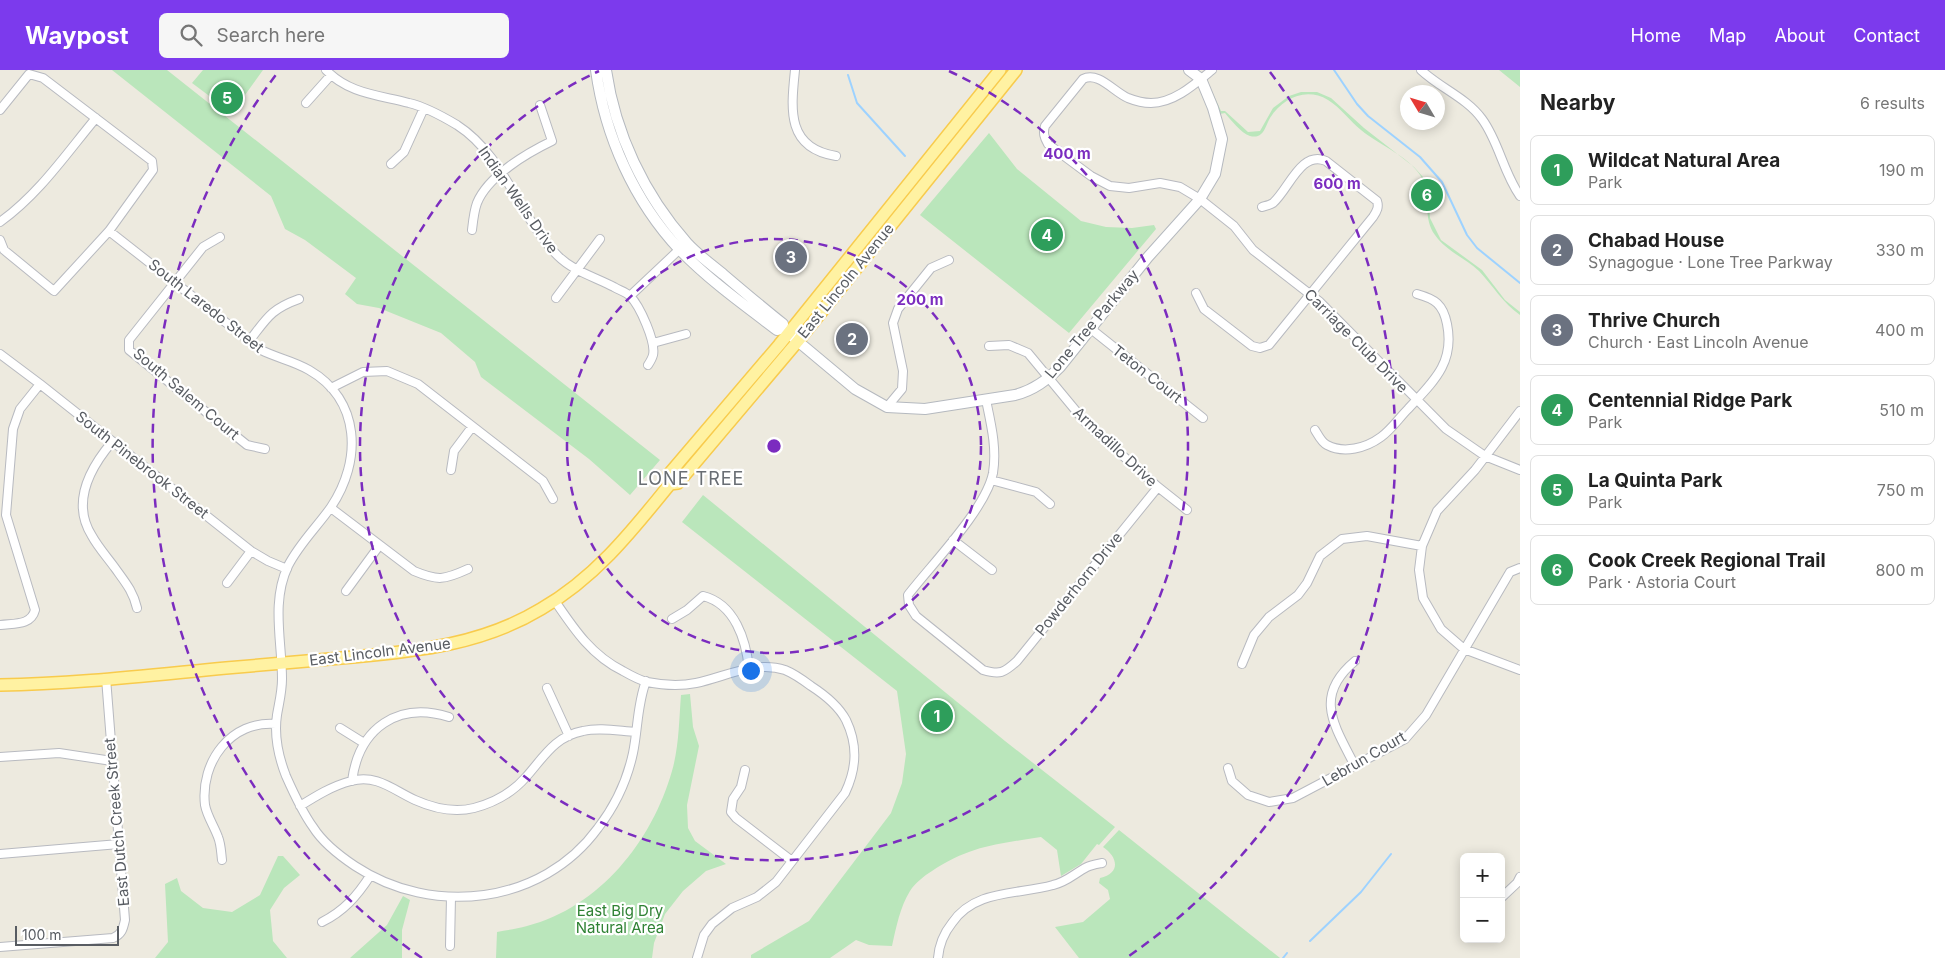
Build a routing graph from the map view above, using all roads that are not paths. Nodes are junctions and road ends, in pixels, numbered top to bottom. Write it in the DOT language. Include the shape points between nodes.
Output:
graph roads {
  1 [pos="596,70"];
  2 [pos="606,70"];
  3 [pos="795,70"];
  4 [pos="1000,70"];
  5 [pos="1016,70"];
  6 [pos="1189,70"];
  7 [pos="1212,70"];
  8 [pos="1421,70"];
  9 [pos="328,72"];
  10 [pos="1201,79"];
  11 [pos="306,103"];
  12 [pos="540,105"];
  13 [pos="424,108"];
  14 [pos="0,110"];
  15 [pos="96,118"];
  16 [pos="836,156"];
  17 [pos="391,164"];
  18 [pos="502,173"];
  19 [pos="1520,196"];
  20 [pos="1200,199"];
  21 [pos="1262,207"];
  22 [pos="0,222"];
  23 [pos="472,230"];
  24 [pos="109,231"];
  25 [pos="220,237"];
  26 [pos="600,239"];
  27 [pos="0,240"];
  28 [pos="683,246"];
  29 [pos="948,260"];
  30 [pos="577,270"];
  31 [pos="174,282"];
  32 [pos="1310,292"];
  33 [pos="1196,293"];
  34 [pos="1417,294"];
  35 [pos="630,296"];
  36 [pos="556,298"];
  37 [pos="299,299"];
  38 [pos="1090,329"];
  39 [pos="686,334"];
  40 [pos="789,334"];
  41 [pos="250,340"];
  42 [pos="653,343"];
  43 [pos="989,346"];
  44 [pos="0,354"];
  45 [pos="648,365"];
  46 [pos="1048,379"];
  47 [pos="40,384"];
  48 [pos="331,388"];
  49 [pos="986,400"];
  50 [pos="1416,401"];
  51 [pos="887,407"];
  52 [pos="1520,411"];
  53 [pos="1203,418"];
  54 [pos="472,427"];
  55 [pos="1315,430"];
  56 [pos="112,442"];
  57 [pos="265,448"];
  58 [pos="1485,456"];
  59 [pos="451,470"];
  60 [pos="1520,470"];
  61 [pos="991,480"];
  62 [pos="1158,487"];
  63 [pos="554,499"];
  64 [pos="1050,504"];
  65 [pos="330,508"];
  66 [pos="1187,510"];
  67 [pos="953,540"];
  68 [pos="380,546"];
  69 [pos="1422,546"];
  70 [pos="250,551"];
  71 [pos="1520,568"];
  72 [pos="287,569"];
  73 [pos="468,569"];
  74 [pos="992,570"];
  75 [pos="227,583"];
  76 [pos="346,591"];
  77 [pos="555,601"];
  78 [pos="137,608"];
  79 [pos="672,619"];
  80 [pos="0,625"];
  81 [pos="1464,649"];
  82 [pos="1355,661"];
  83 [pos="282,663"];
  84 [pos="1242,664"];
  85 [pos="749,669"];
  86 [pos="1520,670"];
  87 [pos="106,678"];
  88 [pos="646,681"];
  89 [pos="31,684"];
  90 [pos="0,685"];
  91 [pos="547,688"];
  92 [pos="0,690"];
  93 [pos="449,717"];
  94 [pos="276,724"];
  95 [pos="340,728"];
  96 [pos="636,732"];
  97 [pos="569,736"];
  98 [pos="364,743"];
  99 [pos="0,757"];
  100 [pos="112,761"];
  101 [pos="1354,766"];
  102 [pos="1228,768"];
  103 [pos="745,770"];
  104 [pos="352,781"];
  105 [pos="300,806"];
  106 [pos="119,844"];
  107 [pos="0,854"];
  108 [pos="222,860"];
  109 [pos="792,862"];
  110 [pos="1102,864"];
  111 [pos="370,876"];
  112 [pos="1520,877"];
  113 [pos="1505,894"];
  114 [pos="451,898"];
  115 [pos="322,922"];
  116 [pos="450,946"];
  117 [pos="0,947"];
  118 [pos="697,958"];
  119 [pos="938,958"];
  1 -- 28 [label="street, Lone Tree Parkway" via="604,111 634,186 650,212"];
  2 -- 28 [label="street, Lone Tree Parkway" via="619,126 643,181"];
  3 -- 16 [label="street" via="792,108 799,136 804,143 825,155"];
  4 -- 40 [label="main road, East Lincoln Avenue"];
  5 -- 40 [label="main road, East Lincoln Avenue"];
  6 -- 10 [label="street"];
  7 -- 10 [label="street"];
  8 -- 19 [label="street" via="1481,118"];
  9 -- 11 [label="street"];
  9 -- 13 [label="street, Indian Wells Drive" via="363,94"];
  10 -- 20 [label="street, Lone Tree Parkway" via="1222,139 1215,174"];
  10 -- 20 [label="street, Carriage Club Drive" via="1174,98 1151,103 1128,98 1096,78 1087,77 1046,126 1044,135 1048,144 1110,186 1129,188 1160,183 1180,187"];
  12 -- 18 [label="street" via="552,141 533,150"];
  13 -- 17 [label="street" via="404,152"];
  13 -- 18 [label="street, Indian Wells Drive" via="475,139"];
  14 -- 15 [label="street" via="29,74 43,78"];
  15 -- 22 [label="street" via="39,187"];
  15 -- 24 [label="street" via="152,161 153,170"];
  18 -- 23 [label="street" via="477,203"];
  18 -- 30 [label="street, Indian Wells Drive" via="547,244"];
  20 -- 32 [label="street, Carriage Club Drive" via="1234,226 1253,250"];
  20 -- 38 [label="street, Lone Tree Parkway"];
  21 -- 32 [label="street" via="1272,204 1308,161 1318,158 1377,200 1378,210 1373,217"];
  24 -- 27 [label="street" via="54,291 4,250"];
  24 -- 31 [label="street, South Laredo Street"];
  25 -- 31 [label="street, South Salem Court" via="203,247"];
  26 -- 30 [label="street"];
  28 -- 35 [label="street"];
  28 -- 40 [label="street, Lone Tree Parkway" via="783,324"];
  29 -- 51 [label="street" via="932,268 898,309 893,323 903,371 902,389"];
  30 -- 35 [label="street, Indian Wells Drive"];
  30 -- 36 [label="street"];
  31 -- 41 [label="street, South Laredo Street"];
  31 -- 57 [label="street, South Salem Court" via="129,340 130,350 247,444"];
  32 -- 33 [label="street" via="1269,345 1260,348 1252,346 1204,308"];
  32 -- 50 [label="street, Carriage Club Drive"];
  34 -- 50 [label="street" via="1435,299 1445,314 1450,337 1448,356 1440,372"];
  35 -- 42 [label="street" via="640,310"];
  37 -- 41 [label="street" via="280,306"];
  38 -- 46 [label="street, Lone Tree Parkway"];
  38 -- 53 [label="street, Teton Court"];
  39 -- 42 [label="street"];
  40 -- 51 [label="street, Lone Tree Parkway" via="855,389"];
  40 -- 77 [label="main road, East Lincoln Avenue" via="669,474 670,484 610,555"];
  41 -- 48 [label="street, South Laredo Street" via="273,356 310,370"];
  42 -- 45 [label="street" via="653,356"];
  43 -- 46 [label="street, Armadillo Drive" via="1009,345 1028,353"];
  44 -- 47 [label="street, South Pinebrook Street"];
  46 -- 49 [label="street, Lone Tree Parkway" via="1025,392"];
  46 -- 62 [label="street, Armadillo Drive" via="1086,423"];
  47 -- 56 [label="street, South Pinebrook Street"];
  47 -- 80 [label="street" via="20,409 13,429 6,515 36,610 26,622"];
  48 -- 54 [label="street" via="363,372 387,371 418,384"];
  48 -- 65 [label="street, South Laredo Street" via="348,420 352,448 346,479"];
  49 -- 51 [label="street, Lone Tree Parkway" via="915,410"];
  49 -- 61 [label="street" via="994,445"];
  50 -- 55 [label="street" via="1382,437 1366,446 1343,450 1325,445"];
  50 -- 58 [label="street, Carriage Club Drive" via="1446,430"];
  52 -- 58 [label="street"];
  54 -- 59 [label="street" via="454,451"];
  54 -- 63 [label="street" via="543,481"];
  56 -- 70 [label="street, South Pinebrook Street"];
  56 -- 78 [label="street" via="88,476 82,502 91,536 133,593"];
  58 -- 60 [label="street, Carriage Club Drive"];
  58 -- 69 [label="street" via="1437,511"];
  61 -- 64 [label="street" via="1036,492"];
  61 -- 67 [label="street"];
  62 -- 66 [label="street, Armadillo Drive"];
  62 -- 67 [label="street, Powderhorn Drive" via="1017,662 996,674 975,664 916,616 908,604 908,595"];
  65 -- 68 [label="street"];
  65 -- 72 [label="street, South Laredo Street"];
  67 -- 74 [label="street"];
  68 -- 73 [label="street" via="414,571 428,577 447,579"];
  68 -- 76 [label="street"];
  69 -- 81 [label="street" via="1423,598 1441,629"];
  69 -- 84 [label="street" via="1367,536 1342,539 1320,556 1298,595 1269,617 1254,635"];
  70 -- 72 [label="street, South Pinebrook Street"];
  70 -- 75 [label="street"];
  71 -- 81 [label="street, Lebrun Court" via="1510,572"];
  72 -- 83 [label="street, South Laredo Street" via="278,606"];
  77 -- 83 [label="main road, East Lincoln Avenue" via="509,626 464,642 395,653"];
  77 -- 88 [label="street" via="592,650 615,667"];
  79 -- 85 [label="street" via="703,596 710,597 728,611 741,630"];
  81 -- 86 [label="street"];
  81 -- 101 [label="street, Lebrun Court" via="1426,715 1405,739"];
  82 -- 101 [label="street" via="1335,682 1330,703 1334,724"];
  83 -- 87 [label="main road, East Lincoln Avenue"];
  83 -- 94 [label="street, South Laredo Street" via="282,694"];
  85 -- 88 [label="street" via="681,685"];
  85 -- 109 [label="street" via="773,668 797,676 834,704 843,714 853,738 856,752 852,780"];
  87 -- 89 [label="main road, East Lincoln Avenue"];
  87 -- 100 [label="street, East Dutch Creek Street"];
  88 -- 96 [label="street"];
  89 -- 90 [label="main road, East Lincoln Avenue"];
  89 -- 92 [label="main road, East Lincoln Avenue"];
  91 -- 97 [label="street"];
  93 -- 98 [label="street" via="426,711 403,714 381,725"];
  94 -- 105 [label="street" via="282,762"];
  94 -- 108 [label="street" via="258,724 233,736 208,768 205,805 219,840"];
  95 -- 98 [label="street"];
  96 -- 97 [label="street" via="593,729"];
  96 -- 114 [label="street" via="620,793 597,830 581,848 550,871 521,886 499,893"];
  97 -- 104 [label="street" via="557,741 513,789 474,808 449,810 413,799 391,786 366,779"];
  98 -- 104 [label="street" via="355,761"];
  99 -- 100 [label="street" via="58,753"];
  100 -- 106 [label="street, East Dutch Creek Street"];
  101 -- 102 [label="street, Lebrun Court" via="1293,798 1269,802 1248,795 1232,781"];
  103 -- 109 [label="street" via="731,812"];
  104 -- 105 [label="street" via="330,788"];
  105 -- 111 [label="street" via="314,829 332,848"];
  106 -- 107 [label="street"];
  106 -- 117 [label="street, East Dutch Creek Street" via="125,920 118,936"];
  109 -- 118 [label="street" via="767,890 732,908 712,924 704,935"];
  110 -- 119 [label="street" via="1088,866 1055,885 974,902 948,928"];
  111 -- 114 [label="street" via="410,892"];
  111 -- 115 [label="street" via="354,900"];
  112 -- 113 [label="street"];
  114 -- 116 [label="street"];
}
